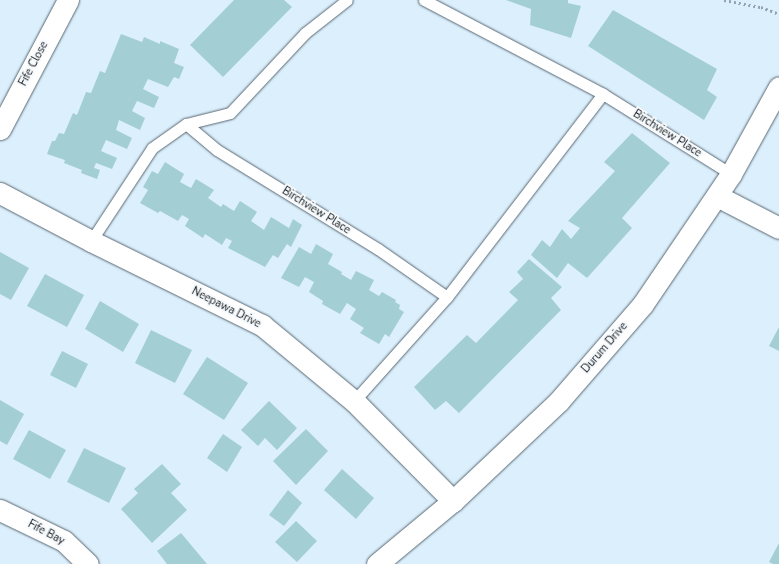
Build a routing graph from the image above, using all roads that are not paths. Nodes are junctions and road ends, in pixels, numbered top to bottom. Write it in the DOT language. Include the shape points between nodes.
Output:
graph roads {
  1 [pos="68,0"];
  2 [pos="347,0"];
  3 [pos="424,0"];
  4 [pos="779,87"];
  5 [pos="603,94"];
  6 [pos="186,124"];
  7 [pos="0,129"];
  8 [pos="731,174"];
  9 [pos="0,193"];
  10 [pos="717,196"];
  11 [pos="779,228"];
  12 [pos="91,240"];
  13 [pos="447,297"];
  14 [pos="354,401"];
  15 [pos="453,501"];
  16 [pos="0,510"];
  17 [pos="88,564"];
  18 [pos="377,564"];
  1 -- 7 [label="street, Fife Close"];
  2 -- 6 [label="lane" via="305,33 230,113"];
  3 -- 5 [label="lane, Birchview Place"];
  4 -- 8 [label="street, Durum Drive"];
  5 -- 8 [label="lane, Birchview Place"];
  5 -- 13 [label="lane"];
  6 -- 12 [label="lane" via="152,148"];
  6 -- 13 [label="lane, Birchview Place" via="216,150 378,249"];
  8 -- 10 [label="street, Durum Drive"];
  9 -- 12 [label="street, Neepawa Drive"];
  10 -- 11 [label="street"];
  10 -- 15 [label="street, Durum Drive" via="642,304 559,401"];
  12 -- 14 [label="street, Neepawa Drive" via="262,325"];
  13 -- 14 [label="lane"];
  14 -- 15 [label="street, Neepawa Drive"];
  15 -- 18 [label="street, Durum Drive"];
  16 -- 17 [label="street, Fife Bay" via="64,541"];
}
